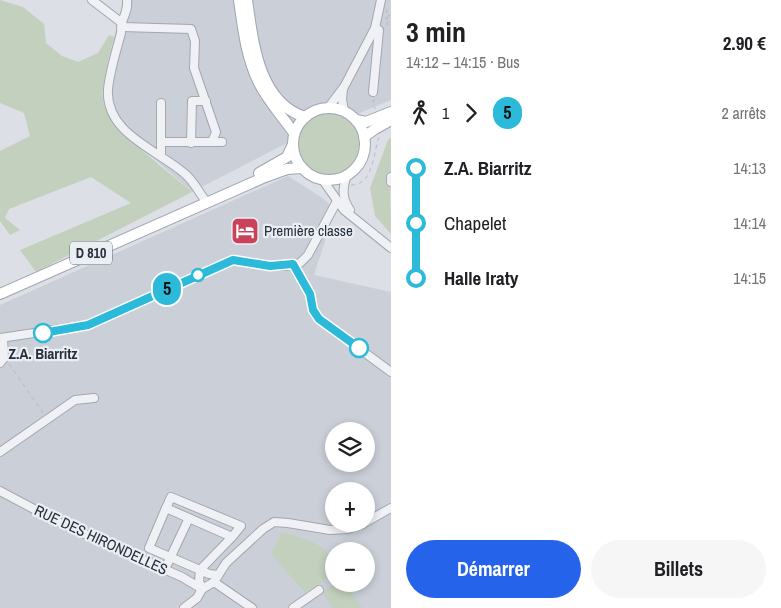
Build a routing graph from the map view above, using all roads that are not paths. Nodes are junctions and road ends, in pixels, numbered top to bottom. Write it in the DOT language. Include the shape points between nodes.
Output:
graph roads {
  1 [pos="92,0"];
  2 [pos="127,0"];
  3 [pos="239,0"];
  4 [pos="247,0"];
  5 [pos="381,0"];
  6 [pos="122,25"];
  7 [pos="379,26"];
  8 [pos="361,55"];
  9 [pos="376,62"];
  10 [pos="344,87"];
  11 [pos="373,92"];
  12 [pos="206,101"];
  13 [pos="162,104"];
  14 [pos="328,108"];
  15 [pos="391,108"];
  16 [pos="344,111"];
  17 [pos="391,112"];
  18 [pos="305,117"];
  19 [pos="356,120"];
  20 [pos="391,120"];
  21 [pos="295,135"];
  22 [pos="364,137"];
  23 [pos="161,142"];
  24 [pos="192,142"];
  25 [pos="212,142"];
  26 [pos="222,142"];
  27 [pos="161,155"];
  28 [pos="302,168"];
  29 [pos="391,177"];
  30 [pos="322,179"];
  31 [pos="348,180"];
  32 [pos="391,182"];
  33 [pos="205,200"];
  34 [pos="337,200"];
  35 [pos="183,212"];
  36 [pos="355,218"];
  37 [pos="391,248"];
  38 [pos="293,264"];
  39 [pos="0,294"];
  40 [pos="2,338"];
  41 [pos="2,360"];
  42 [pos="391,372"];
  43 [pos="94,398"];
  44 [pos="0,452"];
  45 [pos="0,491"];
  46 [pos="166,508"];
  47 [pos="391,508"];
  48 [pos="375,517"];
  49 [pos="188,518"];
  50 [pos="325,529"];
  51 [pos="232,537"];
  52 [pos="171,558"];
  53 [pos="165,570"];
  54 [pos="200,570"];
  55 [pos="216,579"];
  56 [pos="202,590"];
  57 [pos="319,590"];
  58 [pos="184,608"];
  59 [pos="252,608"];
  60 [pos="293,608"];
  1 -- 6 [label="street"];
  2 -- 6 [label="street"];
  3 -- 21 [label="main road" via="252,68 272,104"];
  4 -- 18 [label="main road" via="254,48 266,80 287,108"];
  5 -- 7 [label="street"];
  6 -- 12 [label="street" via="191,29 195,41 194,68"];
  6 -- 27 [label="street" via="110,73 108,103 126,132"];
  7 -- 8 [label="street"];
  7 -- 9 [label="street"];
  8 -- 9 [label="street"];
  8 -- 10 [label="street"];
  9 -- 11 [label="street"];
  10 -- 14 [label="street"];
  10 -- 16 [label="street"];
  12 -- 24 [label="street" via="192,101"];
  12 -- 25 [label="street" via="216,132"];
  13 -- 23 [label="street"];
  14 -- 16 [label="main road"];
  14 -- 18 [label="main road"];
  15 -- 19 [label="street"];
  16 -- 19 [label="main road"];
  17 -- 19 [label="main road" via="366,122"];
  18 -- 21 [label="main road"];
  19 -- 22 [label="main road"];
  20 -- 22 [label="main road"];
  21 -- 28 [label="main road" via="295,156"];
  21 -- 33 [label="main road, D 810" via="287,157"];
  22 -- 31 [label="main road" via="364,152"];
  23 -- 24 [label="street"];
  23 -- 27 [label="street"];
  24 -- 25 [label="street"];
  25 -- 26 [label="street"];
  27 -- 33 [label="street" via="191,179"];
  28 -- 30 [label="main road"];
  28 -- 35 [label="main road, D 810" via="287,169 265,177"];
  29 -- 32 [label="street"];
  30 -- 31 [label="main road"];
  30 -- 34 [label="street"];
  31 -- 36 [label="street" via="344,184 344,200"];
  33 -- 35 [label="main road, D 810"];
  34 -- 36 [label="street"];
  34 -- 38 [label="street" via="308,255 300,263"];
  35 -- 39 [label="main road, D 810"];
  36 -- 37 [label="street"];
  38 -- 40 [label="street" via="270,266 233,260 88,325"];
  38 -- 42 [label="street" via="310,294 313,310 319,319"];
  40 -- 41 [label="street"];
  43 -- 44 [label="street" via="75,400"];
  45 -- 53 [label="street, RUE DES HIRONDELLES" via="64,525"];
  46 -- 49 [label="street"];
  46 -- 51 [label="street" via="171,497 242,526"];
  46 -- 52 [label="street" via="149,548"];
  47 -- 48 [label="street"];
  49 -- 51 [label="street"];
  49 -- 52 [label="street"];
  50 -- 55 [label="street" via="274,522 226,563"];
  51 -- 54 [label="street"];
  52 -- 53 [label="street"];
  52 -- 54 [label="street"];
  53 -- 56 [label="street, RUE DES HIRONDELLES"];
  54 -- 55 [label="street"];
  54 -- 56 [label="street"];
  55 -- 56 [label="street"];
  55 -- 59 [label="street"];
  56 -- 58 [label="street"];
  57 -- 60 [label="street"];
}
